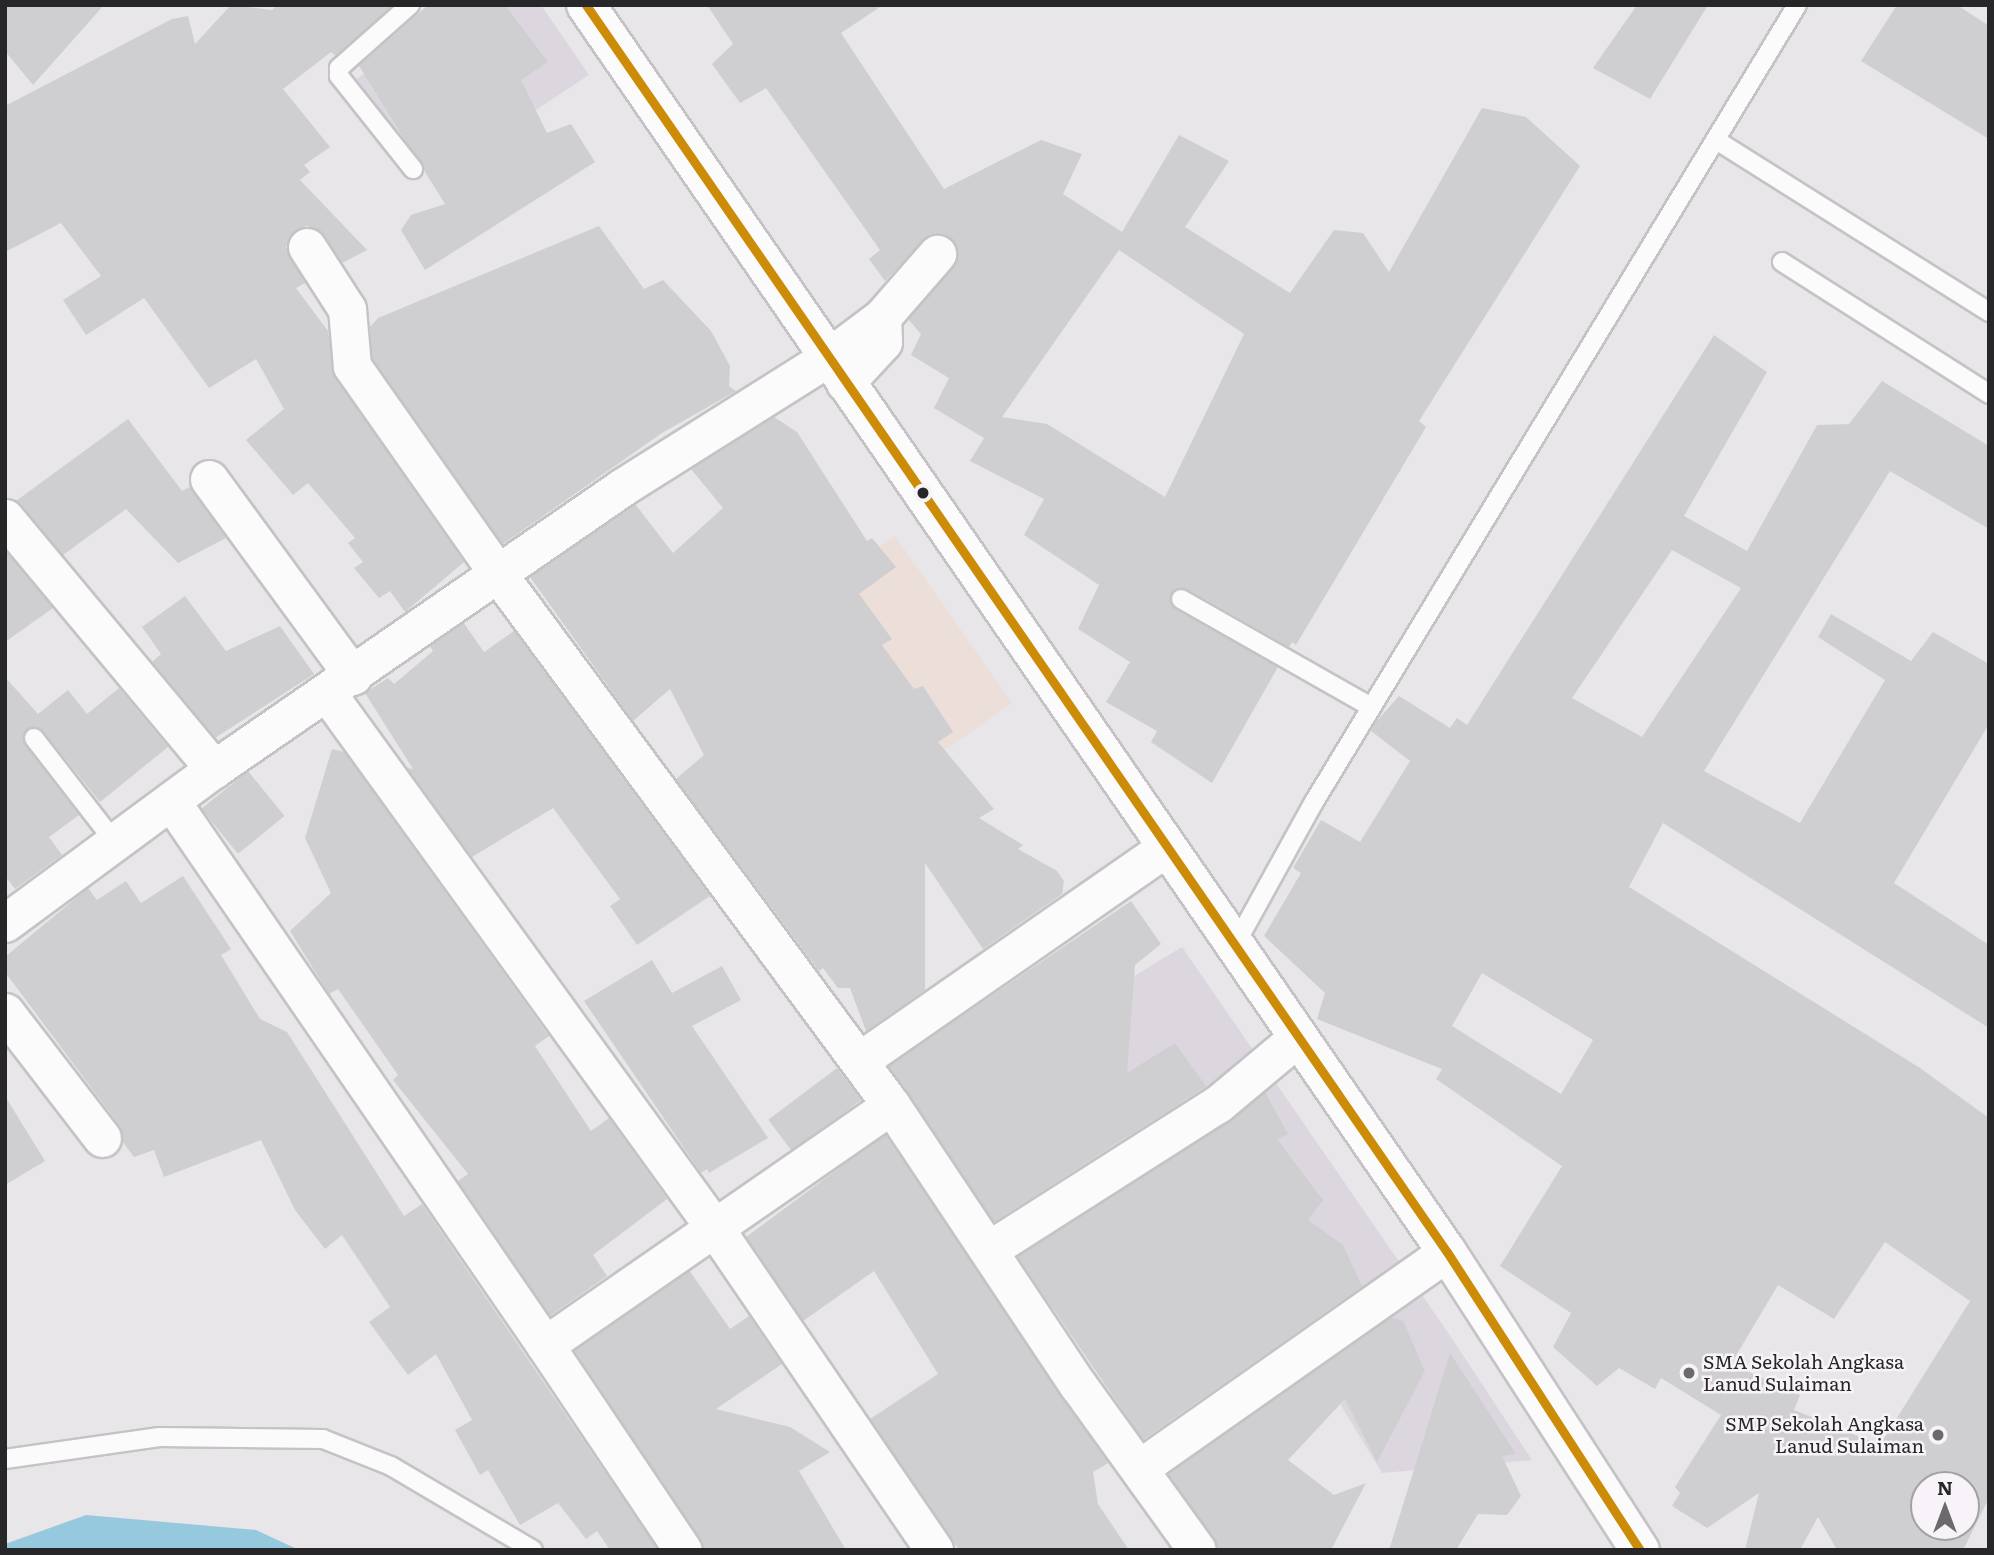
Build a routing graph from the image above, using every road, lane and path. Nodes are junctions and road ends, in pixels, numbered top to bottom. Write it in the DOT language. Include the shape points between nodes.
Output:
graph roads {
  1 [pos="410,5"];
  2 [pos="1797,5"];
  3 [pos="592,7"];
  4 [pos="1716,140"];
  5 [pos="413,169"];
  6 [pos="307,247"];
  7 [pos="937,254"];
  8 [pos="1782,262"];
  9 [pos="1989,312"];
  10 [pos="836,371"];
  11 [pos="1989,394"];
  12 [pos="209,479"];
  13 [pos="5,518"];
  14 [pos="498,574"];
  15 [pos="1181,598"];
  16 [pos="340,685"];
  17 [pos="1371,707"];
  18 [pos="34,738"];
  19 [pos="214,769"];
  20 [pos="171,802"];
  21 [pos="117,845"];
  22 [pos="1167,847"];
  23 [pos="5,923"];
  24 [pos="1234,945"];
  25 [pos="5,1012"];
  26 [pos="1298,1037"];
  27 [pos="859,1061"];
  28 [pos="891,1105"];
  29 [pos="102,1139"];
  30 [pos="716,1230"];
  31 [pos="990,1249"];
  32 [pos="1447,1252"];
  33 [pos="545,1345"];
  34 [pos="5,1459"];
  35 [pos="1141,1467"];
  36 [pos="533,1550"];
  37 [pos="683,1550"];
  38 [pos="934,1550"];
  39 [pos="1197,1550"];
  40 [pos="1640,1550"];
  1 -- 5 [label="lane" via="340,68 339,76"];
  2 -- 4 [label="lane"];
  3 -- 10 [label="main road"];
  4 -- 9 [label="lane"];
  4 -- 17 [label="lane"];
  6 -- 14 [label="street" via="346,309 352,366"];
  7 -- 10 [label="street"];
  8 -- 11 [label="lane"];
  10 -- 14 [label="street" via="621,488"];
  10 -- 22 [label="main road"];
  12 -- 16 [label="street"];
  13 -- 19 [label="street"];
  14 -- 16 [label="street"];
  14 -- 27 [label="street"];
  15 -- 17 [label="lane"];
  16 -- 19 [label="street"];
  16 -- 30 [label="street"];
  17 -- 24 [label="lane"];
  18 -- 21 [label="lane"];
  19 -- 20 [label="street"];
  20 -- 21 [label="street"];
  20 -- 33 [label="street"];
  21 -- 23 [label="street"];
  22 -- 24 [label="main road"];
  22 -- 27 [label="street"];
  24 -- 26 [label="main road"];
  25 -- 29 [label="street"];
  26 -- 31 [label="street" via="1218,1104"];
  26 -- 32 [label="main road"];
  27 -- 28 [label="street"];
  28 -- 30 [label="street"];
  28 -- 31 [label="street"];
  30 -- 33 [label="street"];
  30 -- 38 [label="street"];
  31 -- 35 [label="street" via="1078,1385"];
  32 -- 35 [label="street"];
  32 -- 40 [label="main road"];
  33 -- 37 [label="street"];
  34 -- 36 [label="lane" via="159,1437 323,1439 391,1466"];
  35 -- 39 [label="street"];
}
